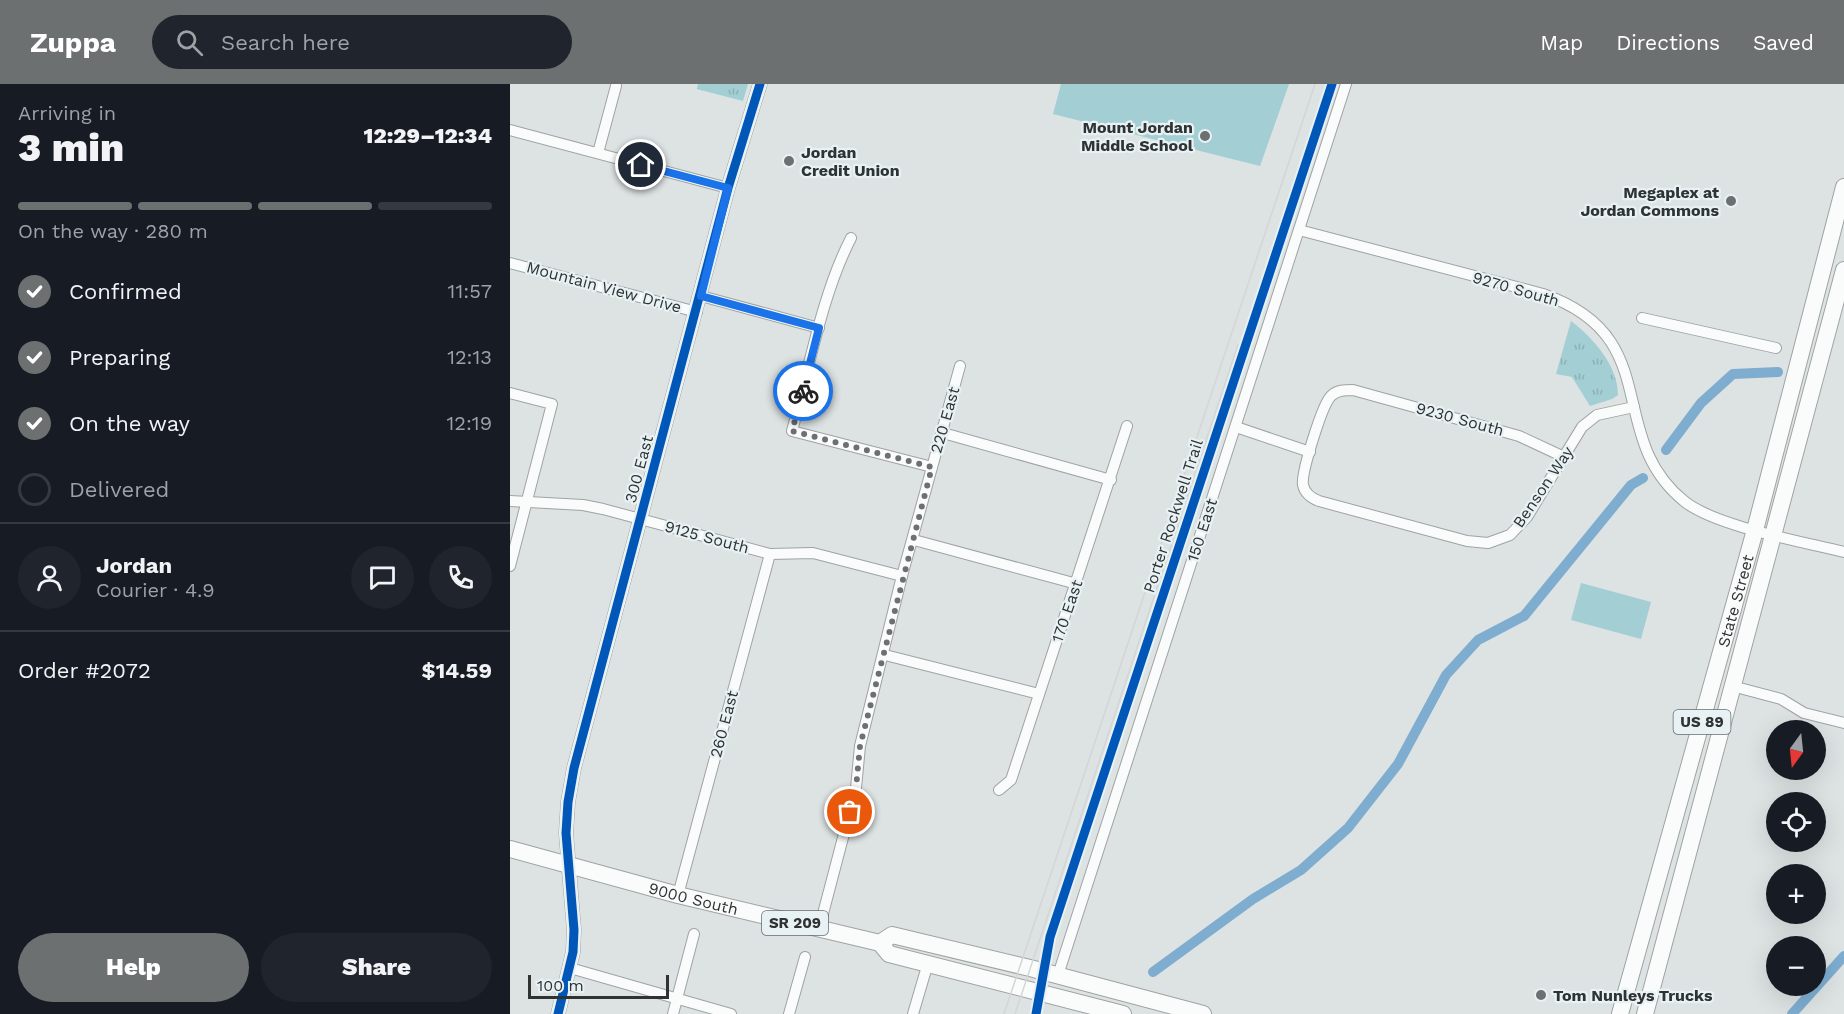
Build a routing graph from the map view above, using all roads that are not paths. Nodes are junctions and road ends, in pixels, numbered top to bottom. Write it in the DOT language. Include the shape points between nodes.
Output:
graph roads {
  1 [pos="760,84"];
  2 [pos="1346,84"];
  3 [pos="616,86"];
  4 [pos="510,130"];
  5 [pos="598,153"];
  6 [pos="1844,187"];
  7 [pos="728,188"];
  8 [pos="1299,230"];
  9 [pos="851,238"];
  10 [pos="510,262"];
  11 [pos="1844,270"];
  12 [pos="701,296"];
  13 [pos="697,312"];
  14 [pos="1642,318"];
  15 [pos="819,328"];
  16 [pos="1776,348"];
  17 [pos="960,366"];
  18 [pos="510,393"];
  19 [pos="1634,407"];
  20 [pos="1127,426"];
  21 [pos="1236,427"];
  22 [pos="943,433"];
  23 [pos="1310,452"];
  24 [pos="1564,457"];
  25 [pos="932,467"];
  26 [pos="1111,480"];
  27 [pos="510,501"];
  28 [pos="527,502"];
  29 [pos="641,519"];
  30 [pos="1755,530"];
  31 [pos="1773,534"];
  32 [pos="914,540"];
  33 [pos="1844,552"];
  34 [pos="770,554"];
  35 [pos="510,566"];
  36 [pos="902,576"];
  37 [pos="1077,584"];
  38 [pos="885,655"];
  39 [pos="1732,686"];
  40 [pos="1039,694"];
  41 [pos="1844,723"];
  42 [pos="999,790"];
  43 [pos="510,849"];
  44 [pos="569,866"];
  45 [pos="678,895"];
  46 [pos="819,929"];
  47 [pos="694,934"];
  48 [pos="880,943"];
  49 [pos="805,957"];
  50 [pos="928,963"];
  51 [pos="570,968"];
  52 [pos="1058,975"];
  53 [pos="678,998"];
  54 [pos="1101,1008"];
  55 [pos="558,1014"];
  56 [pos="674,1014"];
  57 [pos="731,1014"];
  58 [pos="789,1014"];
  59 [pos="914,1014"];
  60 [pos="1123,1014"];
  61 [pos="1203,1014"];
  62 [pos="1620,1014"];
  63 [pos="1645,1014"];
  1 -- 7 [label="street, 300 East"];
  2 -- 8 [label="street, 150 East"];
  3 -- 5 [label="street"];
  4 -- 5 [label="street"];
  5 -- 7 [label="street"];
  6 -- 30 [label="main road, State Street / US 89"];
  7 -- 12 [label="street, 300 East"];
  8 -- 19 [label="street, 9270 South" via="1542,294 1572,306 1597,325 1620,356"];
  8 -- 21 [label="street, 150 East"];
  9 -- 15 [label="street"];
  10 -- 13 [label="street, Mountain View Drive"];
  11 -- 31 [label="main road, State Street / US 89"];
  12 -- 13 [label="street, 300 East"];
  12 -- 15 [label="street"];
  13 -- 29 [label="street, 300 East"];
  14 -- 16 [label="street"];
  15 -- 25 [label="street" via="792,431"];
  17 -- 22 [label="street, 220 East"];
  18 -- 28 [label="street" via="552,404"];
  19 -- 24 [label="street, Benson Way" via="1589,420"];
  19 -- 30 [label="street, 9270 South" via="1644,447 1672,490 1698,510"];
  20 -- 26 [label="street, 170 East"];
  21 -- 23 [label="street"];
  21 -- 52 [label="street, 150 East"];
  22 -- 25 [label="street, 220 East"];
  22 -- 26 [label="street"];
  23 -- 24 [label="street, 9230 South" via="1330,396 1353,390 1519,436"];
  23 -- 24 [label="street, Benson Way" via="1303,480 1306,492 1319,501 1467,541 1488,543 1510,535 1519,526"];
  25 -- 32 [label="street, 220 East"];
  26 -- 37 [label="street, 170 East"];
  27 -- 28 [label="street, 9125 South"];
  28 -- 29 [label="street, 9125 South" via="583,505"];
  28 -- 35 [label="street"];
  29 -- 34 [label="street, 9125 South"];
  29 -- 44 [label="street, 300 East" via="574,768 566,818"];
  30 -- 31 [label="street, 9270 South"];
  30 -- 62 [label="main road, State Street / US 89"];
  31 -- 33 [label="street, 9270 South"];
  31 -- 39 [label="main road, State Street / US 89"];
  32 -- 36 [label="street, 220 East"];
  32 -- 37 [label="street"];
  34 -- 36 [label="street, 9125 South" via="813,553"];
  34 -- 45 [label="street, 260 East"];
  36 -- 38 [label="street, 220 East"];
  37 -- 40 [label="street, 170 East"];
  38 -- 40 [label="street"];
  38 -- 46 [label="street, 220 East"];
  39 -- 41 [label="street" via="1781,699 1804,713"];
  39 -- 63 [label="main road, State Street / US 89"];
  40 -- 42 [label="street, 170 East" via="1011,780"];
  43 -- 44 [label="main road, 9000 South / SR 209"];
  44 -- 45 [label="main road, 9000 South / SR 209"];
  44 -- 51 [label="street, 300 East" via="574,930"];
  45 -- 46 [label="main road, 9000 South / SR 209"];
  46 -- 48 [label="main road, 9000 South / SR 209"];
  47 -- 53 [label="street"];
  48 -- 50 [label="main road, 9000 South / SR 209" via="889,954"];
  48 -- 52 [label="main road, 9000 South / SR 209" via="892,935"];
  49 -- 58 [label="street"];
  50 -- 54 [label="main road, 9000 South / SR 209"];
  50 -- 59 [label="street"];
  51 -- 53 [label="street"];
  51 -- 55 [label="street, 300 East"];
  52 -- 54 [label="main road" via="1065,985"];
  52 -- 61 [label="main road, 9000 South / SR 209"];
  53 -- 56 [label="street"];
  53 -- 57 [label="street"];
  54 -- 60 [label="main road, 9000 South / SR 209"];
}
